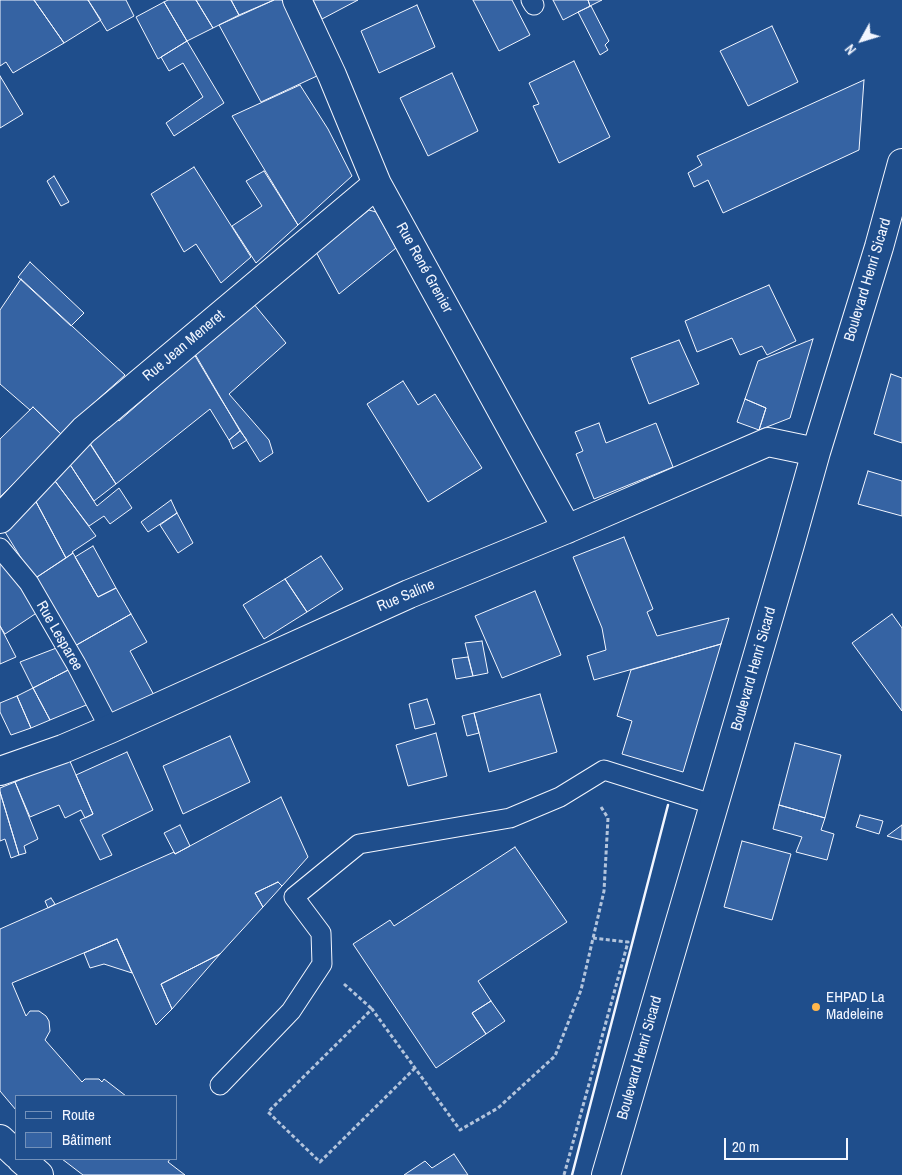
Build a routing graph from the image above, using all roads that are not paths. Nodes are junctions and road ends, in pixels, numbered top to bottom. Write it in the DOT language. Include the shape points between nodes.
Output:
graph roads {
  1 [pos="296,0"];
  2 [pos="902,163"];
  3 [pos="377,184"];
  4 [pos="891,249"];
  5 [pos="816,452"];
  6 [pos="0,519"];
  7 [pos="567,529"];
  8 [pos="0,548"];
  9 [pos="110,729"];
  10 [pos="0,771"];
  11 [pos="714,804"];
  12 [pos="220,1085"];
  13 [pos="0,1139"];
  14 [pos="15,1153"];
  15 [pos="22,1160"];
  16 [pos="39,1175"];
  17 [pos="606,1175"];
  1 -- 3 [label="street, Rue René Grenier" via="332,75"];
  2 -- 4 [label="street, Boulevard Henri Sicard"];
  3 -- 6 [label="street, Rue Jean Meneret" via="84,430"];
  3 -- 7 [label="street, Rue René Grenier"];
  4 -- 5 [label="street, Boulevard Henri Sicard"];
  5 -- 7 [label="street, Rue Saline" via="768,442"];
  5 -- 11 [label="street, Boulevard Henri Sicard"];
  7 -- 9 [label="street, Rue Saline" via="409,594"];
  8 -- 9 [label="lane, Rue Lesparee" via="29,583"];
  9 -- 10 [label="street, Rue Saline"];
  11 -- 12 [label="lane" via="604,770 560,797 510,818 359,844 294,897 320,933 322,964 291,1011"];
  11 -- 17 [label="street, Boulevard Henri Sicard"];
  13 -- 14 [label="street"];
  15 -- 16 [label="street"];
}
